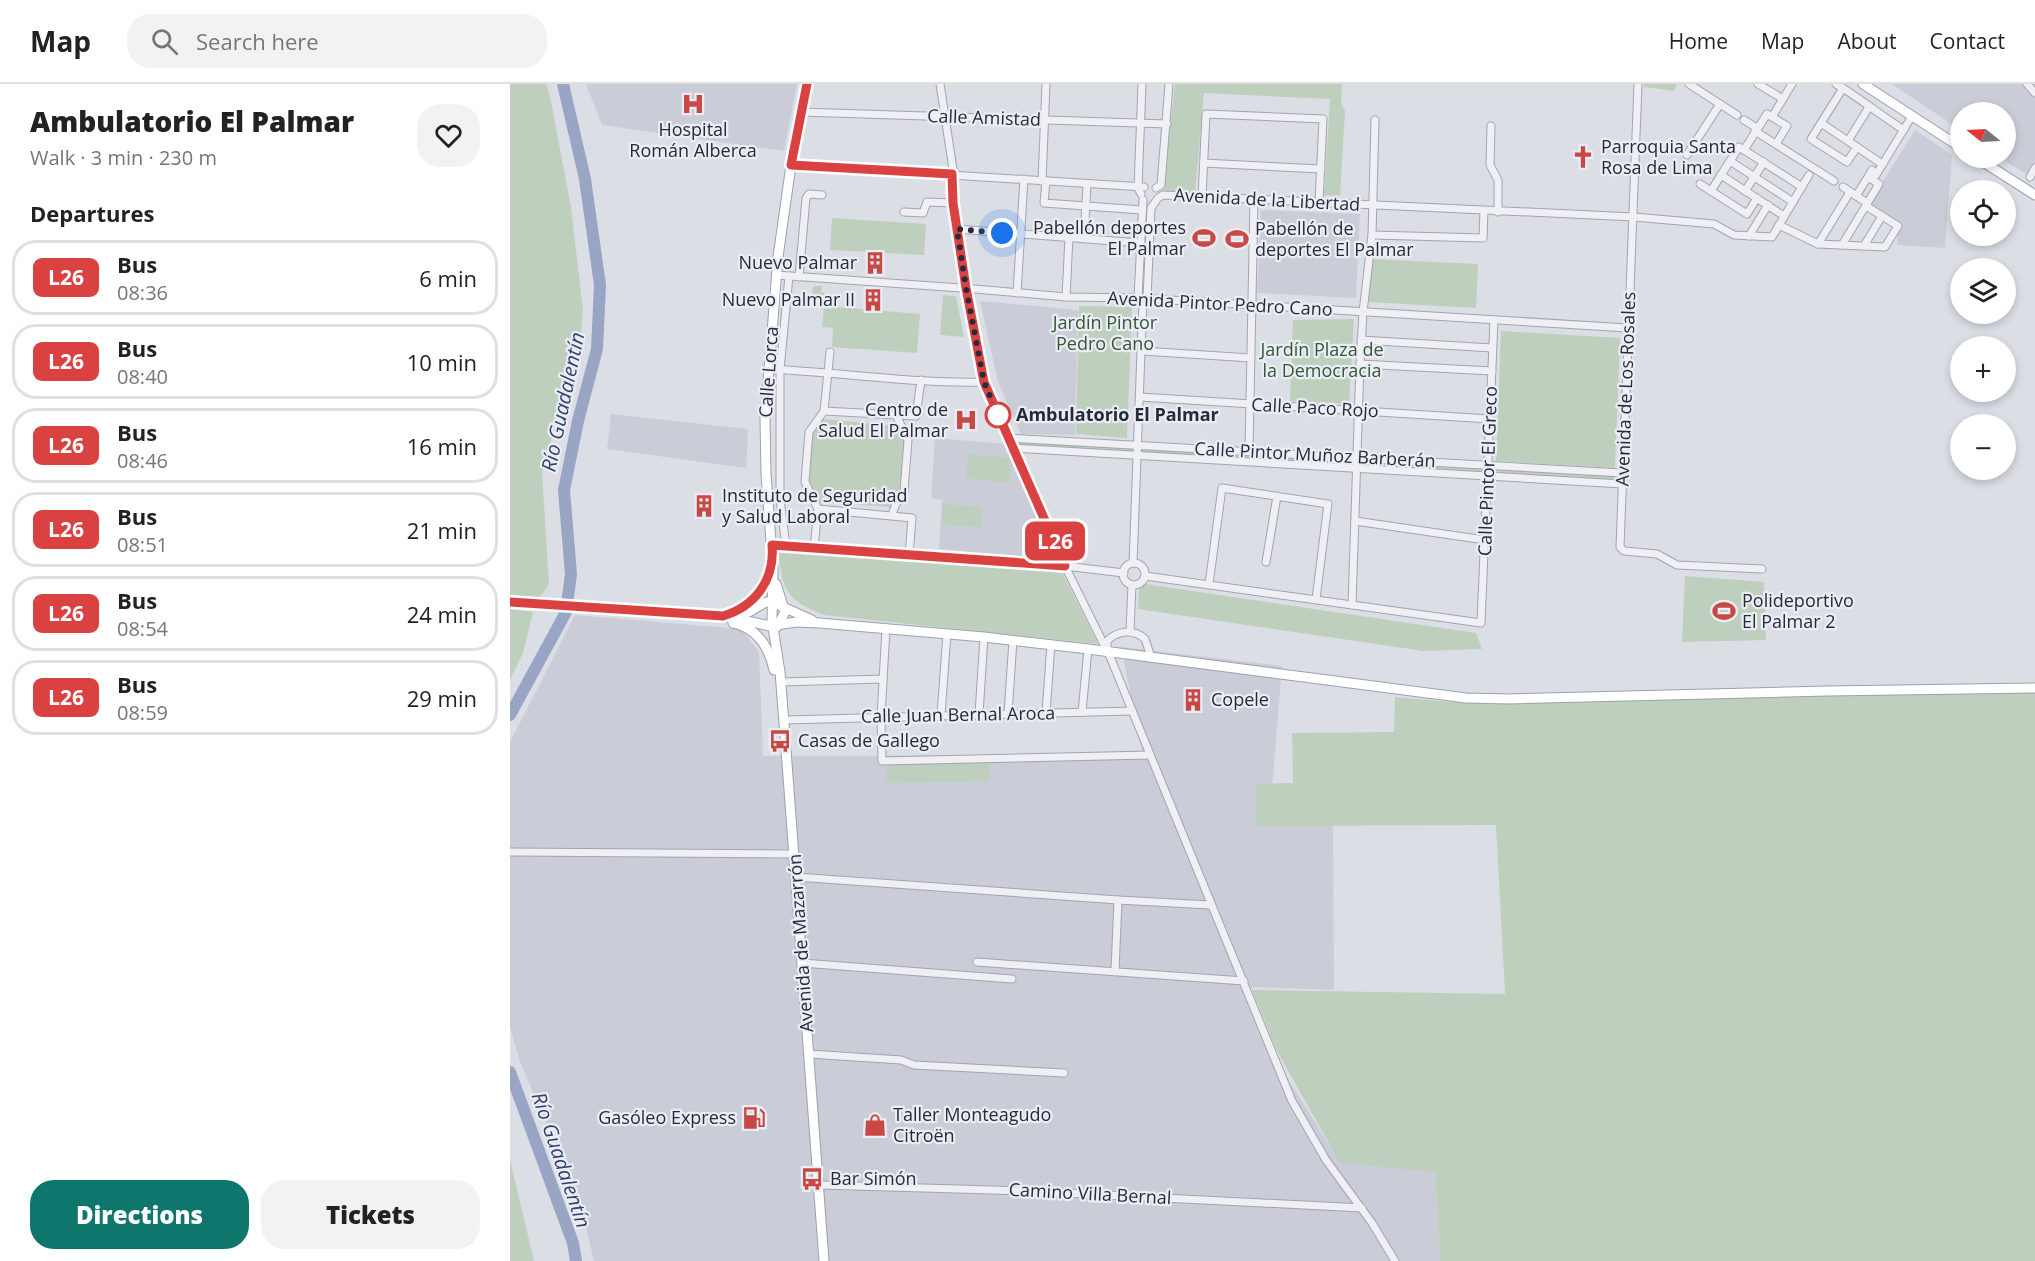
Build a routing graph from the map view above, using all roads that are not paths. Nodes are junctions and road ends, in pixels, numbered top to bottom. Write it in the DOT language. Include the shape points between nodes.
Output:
graph roads {
  1 [pos="807,84"];
  2 [pos="940,84"];
  3 [pos="1047,84"];
  4 [pos="1142,84"];
  5 [pos="1169,84"];
  6 [pos="1638,84"];
  7 [pos="1689,84"];
  8 [pos="1758,84"];
  9 [pos="1792,84"];
  10 [pos="1863,84"];
  11 [pos="2027,84"];
  12 [pos="1839,86"];
  13 [pos="2035,93"];
  14 [pos="1783,99"];
  15 [pos="1720,104"];
  16 [pos="1869,107"];
  17 [pos="801,112"];
  18 [pos="1737,115"];
  19 [pos="1770,115"];
  20 [pos="945,116"];
  21 [pos="1912,116"];
  22 [pos="1045,120"];
  23 [pos="1375,120"];
  24 [pos="1744,120"];
  25 [pos="1141,123"];
  26 [pos="1821,123"];
  27 [pos="1167,124"];
  28 [pos="1491,126"];
  29 [pos="1756,130"];
  30 [pos="1904,130"];
  31 [pos="1848,141"];
  32 [pos="1950,141"];
  33 [pos="1776,144"];
  34 [pos="1857,147"];
  35 [pos="1744,150"];
  36 [pos="1687,155"];
  37 [pos="1730,161"];
  38 [pos="1764,162"];
  39 [pos="1203,163"];
  40 [pos="1882,164"];
  41 [pos="791,165"];
  42 [pos="1321,168"];
  43 [pos="1993,168"];
  44 [pos="2035,168"];
  45 [pos="952,174"];
  46 [pos="1721,175"];
  47 [pos="1809,175"];
  48 [pos="1872,176"];
  49 [pos="1754,177"];
  50 [pos="2030,177"];
  51 [pos="1024,179"];
  52 [pos="1044,181"];
  53 [pos="1834,181"];
  54 [pos="1087,184"];
  55 [pos="1700,184"];
  56 [pos="1802,187"];
  57 [pos="1843,188"];
  58 [pos="1711,191"];
  59 [pos="1745,191"];
  60 [pos="1141,192"];
  61 [pos="1158,194"];
  62 [pos="1853,194"];
  63 [pos="822,195"];
  64 [pos="2035,195"];
  65 [pos="1202,197"];
  66 [pos="1254,198"];
  67 [pos="1757,198"];
  68 [pos="1319,201"];
  69 [pos="1793,202"];
  70 [pos="938,203"];
  71 [pos="953,203"];
  72 [pos="1866,204"];
  73 [pos="1086,206"];
  74 [pos="1372,206"];
  75 [pos="1768,206"];
  76 [pos="1142,210"];
  77 [pos="1484,211"];
  78 [pos="904,212"];
  79 [pos="1498,212"];
  80 [pos="938,213"];
  81 [pos="1784,216"];
  82 [pos="1882,216"];
  83 [pos="1634,217"];
  84 [pos="1779,225"];
  85 [pos="957,229"];
  86 [pos="1021,234"];
  87 [pos="1372,235"];
  88 [pos="1749,236"];
  89 [pos="1069,237"];
  90 [pos="1084,239"];
  91 [pos="1140,243"];
  92 [pos="1818,244"];
  93 [pos="1842,245"];
  94 [pos="1864,246"];
  95 [pos="776,275"];
  96 [pos="789,276"];
  97 [pos="800,277"];
  98 [pos="966,288"];
  99 [pos="1017,293"];
  100 [pos="1066,297"];
  101 [pos="1143,298"];
  102 [pos="1251,306"];
  103 [pos="1363,312"];
  104 [pos="1494,320"];
  105 [pos="1628,328"];
  106 [pos="1361,340"];
  107 [pos="1492,348"];
  108 [pos="1142,351"];
  109 [pos="830,352"];
  110 [pos="1251,358"];
  111 [pos="1360,364"];
  112 [pos="768,369"];
  113 [pos="780,370"];
  114 [pos="1492,371"];
  115 [pos="828,372"];
  116 [pos="921,380"];
  117 [pos="984,382"];
  118 [pos="1140,397"];
  119 [pos="1250,404"];
  120 [pos="1359,410"];
  121 [pos="824,411"];
  122 [pos="896,415"];
  123 [pos="1490,419"];
  124 [pos="1008,438"];
  125 [pos="1137,444"];
  126 [pos="1013,448"];
  127 [pos="1249,451"];
  128 [pos="1137,456"];
  129 [pos="1356,457"];
  130 [pos="1488,465"];
  131 [pos="1356,469"];
  132 [pos="1622,472"];
  133 [pos="1488,477"];
  134 [pos="1622,484"];
  135 [pos="1277,496"];
  136 [pos="818,509"];
  137 [pos="892,515"];
  138 [pos="1355,521"];
  139 [pos="1485,540"];
  140 [pos="786,546"];
  141 [pos="814,548"];
  142 [pos="772,550"];
  143 [pos="909,555"];
  144 [pos="1266,562"];
  145 [pos="1133,563"];
  146 [pos="1065,566"];
  147 [pos="1762,570"];
  148 [pos="773,573"];
  149 [pos="1124,573"];
  150 [pos="1145,576"];
  151 [pos="1209,584"];
  152 [pos="1132,585"];
  153 [pos="1316,599"];
  154 [pos="510,602"];
  155 [pos="768,602"];
  156 [pos="783,605"];
  157 [pos="1352,605"];
  158 [pos="686,614"];
  159 [pos="723,616"];
  160 [pos="819,623"];
  161 [pos="773,628"];
  162 [pos="886,628"];
  163 [pos="1130,631"];
  164 [pos="947,633"];
  165 [pos="1100,635"];
  166 [pos="984,636"];
  167 [pos="1111,637"];
  168 [pos="1013,640"];
  169 [pos="1051,644"];
  170 [pos="1149,645"];
  171 [pos="1088,649"];
  172 [pos="1107,651"];
  173 [pos="1136,655"];
  174 [pos="1151,657"];
  175 [pos="884,679"];
  176 [pos="781,682"];
  177 [pos="2035,688"];
  178 [pos="1132,711"];
  179 [pos="1082,712"];
  180 [pos="1046,713"];
  181 [pos="979,714"];
  182 [pos="1008,714"];
  183 [pos="941,715"];
  184 [pos="881,716"];
  185 [pos="784,720"];
  186 [pos="1150,755"];
  187 [pos="510,852"];
  188 [pos="794,854"];
  189 [pos="796,877"];
  190 [pos="1118,900"];
  191 [pos="1210,905"];
  192 [pos="977,962"];
  193 [pos="802,963"];
  194 [pos="1115,971"];
  195 [pos="1012,980"];
  196 [pos="1244,981"];
  197 [pos="809,1054"];
  198 [pos="1064,1073"];
  199 [pos="819,1185"];
  200 [pos="1362,1208"];
  201 [pos="824,1261"];
  202 [pos="1395,1261"];
  1 -- 17 [label="main road, Calle Lorca"];
  2 -- 20 [label="street"];
  3 -- 22 [label="street"];
  4 -- 25 [label="street"];
  5 -- 27 [label="street"];
  6 -- 83 [label="street, Avenida de Los Rosales"];
  7 -- 15 [label="street"];
  8 -- 14 [label="street"];
  9 -- 14 [label="street"];
  10 -- 21 [label="main road"];
  11 -- 13 [label="street"];
  12 -- 16 [label="street"];
  12 -- 26 [label="street"];
  14 -- 19 [label="street"];
  15 -- 18 [label="street"];
  15 -- 36 [label="street"];
  16 -- 30 [label="street"];
  16 -- 31 [label="street"];
  17 -- 20 [label="street, Calle Amistad"];
  17 -- 41 [label="main road, Calle Lorca"];
  19 -- 29 [label="street"];
  19 -- 33 [label="street" via="1787,126"];
  20 -- 22 [label="street, Calle Amistad"];
  20 -- 45 [label="street"];
  21 -- 30 [label="street"];
  21 -- 32 [label="main road"];
  22 -- 25 [label="street, Calle Amistad"];
  22 -- 52 [label="street"];
  23 -- 74 [label="street"];
  24 -- 29 [label="street"];
  25 -- 27 [label="street, Calle Amistad"];
  25 -- 60 [label="street"];
  26 -- 31 [label="street"];
  26 -- 34 [label="street" via="1811,139 1847,162"];
  27 -- 61 [label="street"];
  28 -- 79 [label="street" via="1490,165 1498,180"];
  29 -- 33 [label="street"];
  29 -- 35 [label="street"];
  30 -- 40 [label="street"];
  31 -- 34 [label="street"];
  33 -- 53 [label="street"];
  34 -- 40 [label="street"];
  35 -- 37 [label="street" via="1739,147"];
  35 -- 38 [label="street"];
  37 -- 46 [label="street"];
  37 -- 49 [label="street"];
  38 -- 49 [label="street"];
  38 -- 56 [label="street"];
  39 -- 42 [label="street"];
  39 -- 42 [label="street" via="1206,114 1323,119"];
  39 -- 65 [label="street"];
  40 -- 48 [label="street"];
  41 -- 45 [label="street"];
  41 -- 95 [label="main road, Calle Lorca"];
  42 -- 68 [label="street"];
  43 -- 64 [label="main road"];
  44 -- 50 [label="street"];
  45 -- 51 [label="street"];
  45 -- 71 [label="street"];
  46 -- 58 [label="street"];
  46 -- 59 [label="street"];
  47 -- 56 [label="street"];
  48 -- 62 [label="street"];
  48 -- 72 [label="street" via="1879,184"];
  49 -- 59 [label="street"];
  49 -- 69 [label="street"];
  51 -- 52 [label="street"];
  51 -- 86 [label="street"];
  52 -- 54 [label="street"];
  52 -- 73 [label="street" via="1044,203"];
  54 -- 60 [label="street"];
  54 -- 73 [label="street"];
  55 -- 58 [label="street"];
  56 -- 69 [label="street"];
  57 -- 62 [label="street"];
  58 -- 67 [label="street" via="1747,214"];
  59 -- 67 [label="street"];
  60 -- 61 [label="street" via="1150,185"];
  60 -- 61 [label="street" via="1149,203"];
  60 -- 76 [label="street"];
  61 -- 65 [label="street, Avenida de la Libertad"];
  61 -- 101 [label="street" via="1151,208"];
  62 -- 72 [label="street"];
  62 -- 92 [label="street"];
  63 -- 97 [label="street" via="809,194 806,198"];
  65 -- 66 [label="street, Avenida de la Libertad"];
  66 -- 68 [label="street, Avenida de la Libertad"];
  66 -- 102 [label="street"];
  67 -- 75 [label="street"];
  68 -- 74 [label="street, Avenida de la Libertad"];
  69 -- 81 [label="street"];
  70 -- 71 [label="street"];
  70 -- 78 [label="street" via="927,202 923,213"];
  70 -- 80 [label="street"];
  71 -- 85 [label="street"];
  72 -- 82 [label="street"];
  72 -- 93 [label="street"];
  73 -- 76 [label="street"];
  73 -- 90 [label="street"];
  74 -- 77 [label="street, Avenida de la Libertad"];
  74 -- 87 [label="street"];
  75 -- 81 [label="street"];
  75 -- 88 [label="street"];
  76 -- 91 [label="street"];
  77 -- 79 [label="street, Avenida de la Libertad"];
  77 -- 87 [label="street" via="1483,238"];
  79 -- 83 [label="street, Avenida de la Libertad"];
  81 -- 84 [label="street"];
  82 -- 94 [label="street"];
  82 -- 94 [label="street" via="1898,226 1885,247"];
  83 -- 88 [label="street, Avenida de la Libertad" via="1713,224 1734,235"];
  83 -- 105 [label="street, Avenida de Los Rosales"];
  84 -- 88 [label="street" via="1772,237"];
  84 -- 92 [label="street"];
  85 -- 86 [label="street"];
  85 -- 98 [label="street"];
  86 -- 89 [label="street"];
  86 -- 99 [label="street"];
  87 -- 103 [label="street"];
  89 -- 90 [label="street"];
  89 -- 100 [label="street"];
  90 -- 91 [label="street"];
  91 -- 101 [label="street"];
  92 -- 93 [label="street"];
  93 -- 94 [label="street"];
  95 -- 96 [label="street, Avenida Pintor Pedro Cano"];
  95 -- 112 [label="main road, Calle Lorca"];
  96 -- 97 [label="street, Avenida Pintor Pedro Cano"];
  96 -- 113 [label="street, Calle Lorca"];
  97 -- 98 [label="street, Avenida Pintor Pedro Cano"];
  98 -- 99 [label="street, Avenida Pintor Pedro Cano"];
  98 -- 117 [label="street"];
  99 -- 100 [label="street, Avenida Pintor Pedro Cano"];
  100 -- 101 [label="street, Avenida Pintor Pedro Cano"];
  101 -- 102 [label="street, Avenida Pintor Pedro Cano"];
  101 -- 108 [label="street"];
  102 -- 103 [label="street, Avenida Pintor Pedro Cano"];
  102 -- 110 [label="street"];
  103 -- 104 [label="street, Avenida Pintor Pedro Cano"];
  103 -- 106 [label="street"];
  104 -- 105 [label="street, Avenida Pintor Pedro Cano"];
  104 -- 107 [label="street, Calle Pintor El Greco"];
  105 -- 132 [label="street, Avenida de Los Rosales"];
  106 -- 107 [label="street"];
  106 -- 111 [label="street"];
  107 -- 114 [label="street, Calle Pintor El Greco"];
  108 -- 110 [label="street"];
  108 -- 118 [label="street"];
  109 -- 115 [label="street"];
  110 -- 119 [label="street"];
  111 -- 114 [label="street"];
  111 -- 120 [label="street"];
  112 -- 113 [label="street"];
  112 -- 142 [label="main road, Calle Lorca" via="765,440"];
  113 -- 115 [label="street"];
  113 -- 140 [label="street, Calle Lorca" via="780,499"];
  114 -- 123 [label="street, Calle Pintor El Greco"];
  115 -- 116 [label="street"];
  115 -- 121 [label="street"];
  116 -- 117 [label="street"];
  116 -- 122 [label="street" via="916,416"];
  117 -- 124 [label="street"];
  118 -- 119 [label="street, Calle Paco Rojo"];
  118 -- 125 [label="street"];
  119 -- 120 [label="street, Calle Paco Rojo"];
  119 -- 127 [label="street"];
  120 -- 123 [label="street, Calle Paco Rojo"];
  120 -- 129 [label="street"];
  121 -- 122 [label="street"];
  121 -- 136 [label="street" via="809,432 805,482"];
  122 -- 137 [label="street" via="908,440 904,491"];
  123 -- 130 [label="street, Calle Pintor El Greco"];
  124 -- 125 [label="street, Calle Pintor Muñoz Barberán"];
  124 -- 126 [label="street"];
  125 -- 127 [label="street, Calle Pintor Muñoz Barberán"];
  125 -- 128 [label="street"];
  126 -- 128 [label="street, Calle Pintor Muñoz Barberán"];
  126 -- 146 [label="street"];
  127 -- 129 [label="street, Calle Pintor Muñoz Barberán"];
  128 -- 131 [label="street, Calle Pintor Muñoz Barberán"];
  128 -- 145 [label="street"];
  129 -- 130 [label="street, Calle Pintor Muñoz Barberán"];
  129 -- 131 [label="street"];
  130 -- 132 [label="street, Calle Pintor Muñoz Barberán"];
  130 -- 133 [label="street, Calle Pintor El Greco"];
  131 -- 133 [label="street, Calle Pintor Muñoz Barberán"];
  131 -- 138 [label="street"];
  132 -- 134 [label="street, Avenida de Los Rosales"];
  133 -- 134 [label="street, Calle Pintor Muñoz Barberán"];
  133 -- 139 [label="street, Calle Pintor El Greco"];
  134 -- 147 [label="street, Avenida de Los Rosales" via="1620,547 1624,551 1657,554 1677,565"];
  135 -- 144 [label="street"];
  135 -- 151 [label="street" via="1222,488"];
  135 -- 153 [label="street" via="1328,504"];
  136 -- 137 [label="street"];
  136 -- 141 [label="street"];
  137 -- 143 [label="street" via="912,518"];
  138 -- 139 [label="street"];
  138 -- 157 [label="street"];
  139 -- 157 [label="street, Calle Pintor El Greco" via="1481,623"];
  140 -- 141 [label="street"];
  140 -- 142 [label="street"];
  141 -- 143 [label="street"];
  142 -- 148 [label="main road, Calle Lorca"];
  142 -- 159 [label="main road" via="760,593 744,607"];
  143 -- 146 [label="street"];
  145 -- 149 [label="street"];
  145 -- 150 [label="street" via="1142,567"];
  146 -- 149 [label="street"];
  146 -- 165 [label="street"];
  148 -- 155 [label="main road, Calle Lorca" via="774,585"];
  148 -- 156 [label="main road"];
  149 -- 152 [label="street"];
  150 -- 151 [label="street"];
  150 -- 152 [label="street" via="1141,583"];
  151 -- 153 [label="street"];
  152 -- 163 [label="street"];
  153 -- 157 [label="street"];
  154 -- 158 [label="main road"];
  155 -- 156 [label="main road"];
  155 -- 159 [label="main road" via="749,612"];
  155 -- 161 [label="main road, Calle Lorca"];
  156 -- 160 [label="main road"];
  156 -- 161 [label="main road" via="784,616"];
  158 -- 159 [label="main road"];
  158 -- 185 [label="main road" via="740,625 759,637 771,658"];
  159 -- 161 [label="main road"];
  160 -- 161 [label="main road" via="796,622"];
  160 -- 162 [label="main road"];
  161 -- 176 [label="main road, Avenida de Mazarrón"];
  162 -- 164 [label="main road"];
  162 -- 175 [label="street"];
  163 -- 167 [label="street"];
  163 -- 170 [label="street" via="1140,634"];
  164 -- 166 [label="main road"];
  164 -- 183 [label="street"];
  165 -- 167 [label="street"];
  165 -- 172 [label="street"];
  166 -- 168 [label="main road"];
  166 -- 181 [label="street"];
  167 -- 172 [label="street"];
  168 -- 169 [label="main road"];
  168 -- 182 [label="street"];
  169 -- 171 [label="main road"];
  169 -- 180 [label="street"];
  170 -- 173 [label="street"];
  170 -- 174 [label="street"];
  171 -- 172 [label="main road"];
  171 -- 179 [label="street"];
  172 -- 173 [label="main road"];
  172 -- 178 [label="street"];
  173 -- 174 [label="main road"];
  174 -- 177 [label="main road" via="1487,699"];
  175 -- 176 [label="street"];
  175 -- 184 [label="street"];
  176 -- 185 [label="main road, Avenida de Mazarrón"];
  178 -- 179 [label="street, Calle Juan Bernal Aroca"];
  178 -- 186 [label="street"];
  179 -- 180 [label="street, Calle Juan Bernal Aroca"];
  180 -- 182 [label="street, Calle Juan Bernal Aroca"];
  181 -- 182 [label="street, Calle Juan Bernal Aroca"];
  181 -- 183 [label="street, Calle Juan Bernal Aroca"];
  183 -- 184 [label="street, Calle Juan Bernal Aroca"];
  184 -- 185 [label="street, Calle Juan Bernal Aroca"];
  184 -- 186 [label="street" via="882,761"];
  185 -- 188 [label="main road, Avenida de Mazarrón"];
  186 -- 191 [label="street"];
  187 -- 188 [label="street"];
  188 -- 189 [label="main road, Avenida de Mazarrón"];
  189 -- 190 [label="street"];
  189 -- 193 [label="main road, Avenida de Mazarrón"];
  190 -- 191 [label="street"];
  190 -- 194 [label="street"];
  191 -- 196 [label="street"];
  192 -- 194 [label="street"];
  193 -- 195 [label="street"];
  193 -- 197 [label="main road, Avenida de Mazarrón"];
  194 -- 196 [label="street"];
  196 -- 200 [label="street" via="1292,1101 1326,1160"];
  197 -- 198 [label="street" via="901,1060 914,1065"];
  197 -- 199 [label="main road, Avenida de Mazarrón"];
  199 -- 200 [label="street, Camino Villa Bernal"];
  199 -- 201 [label="main road, Avenida de Mazarrón"];
  200 -- 202 [label="street"];
}
